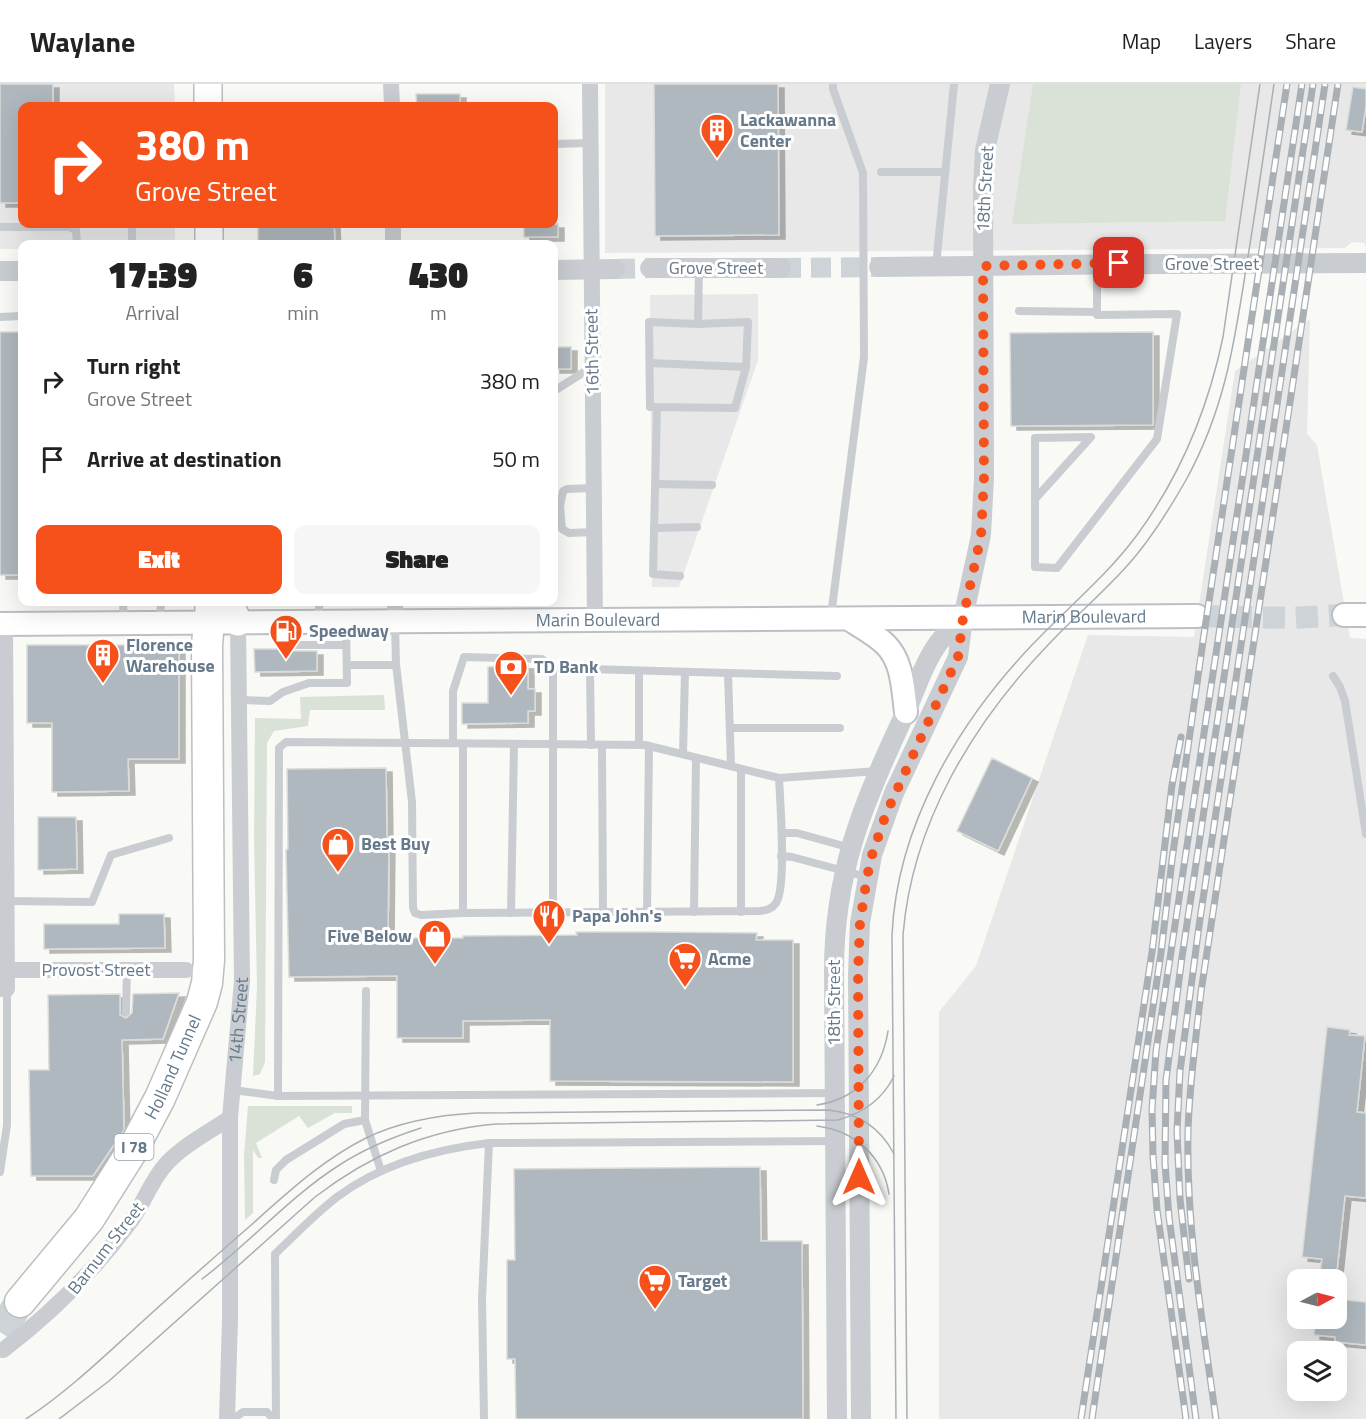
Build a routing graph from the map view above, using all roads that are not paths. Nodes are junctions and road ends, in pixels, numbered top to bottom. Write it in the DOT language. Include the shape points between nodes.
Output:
graph roads {
  1 [pos="208,84"];
  2 [pos="391,84"];
  3 [pos="590,84"];
  4 [pos="833,84"];
  5 [pos="954,84"];
  6 [pos="1000,84"];
  7 [pos="208,102"];
  8 [pos="392,102"];
  9 [pos="591,143"];
  10 [pos="558,144"];
  11 [pos="880,172"];
  12 [pos="945,172"];
  13 [pos="0,227"];
  14 [pos="18,227"];
  15 [pos="1097,263"];
  16 [pos="1366,263"];
  17 [pos="936,266"];
  18 [pos="983,266"];
  19 [pos="879,267"];
  20 [pos="615,268"];
  21 [pos="650,268"];
  22 [pos="699,268"];
  23 [pos="781,268"];
  24 [pos="592,269"];
  25 [pos="558,270"];
  26 [pos="0,271"];
  27 [pos="18,271"];
  28 [pos="1019,311"];
  29 [pos="1097,312"];
  30 [pos="18,316"];
  31 [pos="0,317"];
  32 [pos="698,324"];
  33 [pos="650,363"];
  34 [pos="593,366"];
  35 [pos="746,367"];
  36 [pos="558,388"];
  37 [pos="657,407"];
  38 [pos="655,484"];
  39 [pos="712,485"];
  40 [pos="594,488"];
  41 [pos="1035,499"];
  42 [pos="697,527"];
  43 [pos="654,528"];
  44 [pos="595,532"];
  45 [pos="680,576"];
  46 [pos="395,611"];
  47 [pos="124,612"];
  48 [pos="160,612"];
  49 [pos="222,612"];
  50 [pos="311,615"];
  51 [pos="1197,616"];
  52 [pos="963,618"];
  53 [pos="595,619"];
  54 [pos="840,619"];
  55 [pos="346,621"];
  56 [pos="2,624"];
  57 [pos="346,645"];
  58 [pos="347,665"];
  59 [pos="396,665"];
  60 [pos="553,668"];
  61 [pos="590,669"];
  62 [pos="639,671"];
  63 [pos="685,672"];
  64 [pos="728,673"];
  65 [pos="837,676"];
  66 [pos="1333,676"];
  67 [pos="239,700"];
  68 [pos="906,712"];
  69 [pos="730,728"];
  70 [pos="840,728"];
  71 [pos="405,743"];
  72 [pos="453,743"];
  73 [pos="463,744"];
  74 [pos="514,744"];
  75 [pos="553,744"];
  76 [pos="591,745"];
  77 [pos="602,745"];
  78 [pos="639,745"];
  79 [pos="649,746"];
  80 [pos="683,754"];
  81 [pos="696,758"];
  82 [pos="731,766"];
  83 [pos="741,769"];
  84 [pos="879,771"];
  85 [pos="779,778"];
  86 [pos="782,833"];
  87 [pos="1366,834"];
  88 [pos="169,838"];
  89 [pos="850,848"];
  90 [pos="872,855"];
  91 [pos="781,856"];
  92 [pos="844,871"];
  93 [pos="867,877"];
  94 [pos="6,902"];
  95 [pos="603,912"];
  96 [pos="646,912"];
  97 [pos="694,912"];
  98 [pos="741,912"];
  99 [pos="463,913"];
  100 [pos="511,913"];
  101 [pos="553,913"];
  102 [pos="6,970"];
  103 [pos="127,970"];
  104 [pos="197,970"];
  105 [pos="3,989"];
  106 [pos="366,991"];
  107 [pos="126,1012"];
  108 [pos="233,1090"];
  109 [pos="834,1093"];
  110 [pos="278,1096"];
  111 [pos="364,1096"];
  112 [pos="230,1118"];
  113 [pos="364,1120"];
  114 [pos="835,1141"];
  115 [pos="489,1143"];
  116 [pos="381,1171"];
  117 [pos="0,1173"];
  118 [pos="274,1180"];
  119 [pos="860,1199"];
  120 [pos="836,1200"];
  121 [pos="20,1302"];
  122 [pos="1,1350"];
  123 [pos="227,1419"];
  124 [pos="233,1419"];
  125 [pos="274,1419"];
  126 [pos="484,1419"];
  127 [pos="837,1419"];
  128 [pos="861,1419"];
  1 -- 7 [label="highway"];
  2 -- 8 [label="street"];
  3 -- 9 [label="street, 16th Street"];
  4 -- 54 [label="lane" via="863,173 864,357"];
  5 -- 12 [label="lane"];
  6 -- 18 [label="street, 18th Street" via="985,150"];
  9 -- 10 [label="lane"];
  9 -- 24 [label="street, 16th Street"];
  11 -- 12 [label="lane"];
  12 -- 17 [label="lane"];
  13 -- 14 [label="lane"];
  15 -- 16 [label="street, Grove Street"];
  15 -- 18 [label="street, Grove Street"];
  15 -- 29 [label="lane"];
  17 -- 18 [label="street, Grove Street"];
  17 -- 19 [label="street, Grove Street"];
  18 -- 52 [label="street, 18th Street" via="983,517"];
  20 -- 24 [label="street"];
  21 -- 22 [label="street, Grove Street"];
  22 -- 23 [label="street, Grove Street"];
  22 -- 32 [label="lane"];
  24 -- 25 [label="street"];
  24 -- 34 [label="street, 16th Street"];
  26 -- 27 [label="street"];
  28 -- 29 [label="lane"];
  29 -- 41 [label="lane" via="1177,314 1157,439 1057,568 1035,567"];
  30 -- 31 [label="lane"];
  32 -- 33 [label="lane" via="649,321"];
  32 -- 35 [label="lane" via="748,322"];
  33 -- 35 [label="lane"];
  33 -- 37 [label="lane" via="650,407"];
  34 -- 36 [label="lane"];
  34 -- 40 [label="street, 16th Street"];
  35 -- 37 [label="lane" via="735,408"];
  37 -- 38 [label="lane"];
  38 -- 39 [label="lane"];
  38 -- 43 [label="lane"];
  40 -- 44 [label="street, 16th Street"];
  40 -- 44 [label="lane" via="562,491 560,506 562,529"];
  41 -- 41 [label="lane" via="1035,438 1090,437 1075,455"];
  42 -- 43 [label="lane"];
  43 -- 45 [label="lane" via="653,574"];
  44 -- 53 [label="street, 16th Street"];
  46 -- 53 [label="main road, Marin Boulevard"];
  46 -- 55 [label="main road, Marin Boulevard"];
  46 -- 59 [label="lane"];
  47 -- 48 [label="main road, Marin Boulevard"];
  47 -- 56 [label="main road, Marin Boulevard"];
  48 -- 49 [label="main road, Marin Boulevard"];
  49 -- 50 [label="main road, Marin Boulevard"];
  49 -- 67 [label="street, 14th Street"];
  49 -- 104 [label="highway, 14th Street / I 78" via="207,645"];
  50 -- 55 [label="main road, Marin Boulevard"];
  50 -- 57 [label="lane" via="294,645"];
  51 -- 52 [label="main road, Marin Boulevard"];
  52 -- 54 [label="main road, Marin Boulevard"];
  52 -- 68 [label="street, 18th Street" via="934,648"];
  52 -- 90 [label="street, 18th Street" via="958,657 894,793"];
  53 -- 54 [label="main road, Marin Boulevard"];
  54 -- 68 [label="main road" via="891,651 901,674"];
  55 -- 57 [label="lane"];
  56 -- 94 [label="street"];
  57 -- 58 [label="lane"];
  58 -- 59 [label="lane"];
  58 -- 67 [label="lane" via="347,683 309,683 270,701"];
  59 -- 71 [label="lane"];
  60 -- 61 [label="lane"];
  60 -- 72 [label="lane" via="542,659 464,657 453,691"];
  60 -- 75 [label="lane"];
  61 -- 62 [label="lane"];
  61 -- 76 [label="lane"];
  62 -- 63 [label="lane"];
  62 -- 78 [label="lane"];
  63 -- 64 [label="lane"];
  63 -- 80 [label="lane"];
  64 -- 65 [label="lane"];
  64 -- 69 [label="lane"];
  66 -- 87 [label="lane" via="1345,701"];
  67 -- 108 [label="street, 14th Street" via="242,981"];
  68 -- 84 [label="street, 18th Street"];
  69 -- 70 [label="lane"];
  69 -- 82 [label="lane"];
  71 -- 72 [label="lane"];
  71 -- 99 [label="lane" via="412,802 413,908 421,915"];
  71 -- 110 [label="lane" via="286,742 279,748"];
  72 -- 73 [label="lane"];
  73 -- 74 [label="lane"];
  73 -- 99 [label="lane"];
  74 -- 75 [label="lane"];
  74 -- 100 [label="lane"];
  75 -- 76 [label="lane"];
  75 -- 101 [label="lane"];
  76 -- 77 [label="lane"];
  77 -- 78 [label="lane"];
  77 -- 95 [label="lane"];
  78 -- 79 [label="lane"];
  79 -- 80 [label="lane"];
  79 -- 96 [label="lane"];
  80 -- 81 [label="lane"];
  81 -- 82 [label="lane"];
  81 -- 97 [label="lane"];
  82 -- 83 [label="lane"];
  83 -- 85 [label="lane"];
  83 -- 98 [label="lane"];
  84 -- 85 [label="lane"];
  84 -- 89 [label="street, 18th Street"];
  85 -- 86 [label="lane"];
  86 -- 89 [label="lane" via="796,833"];
  86 -- 91 [label="lane"];
  88 -- 94 [label="lane" via="111,855 92,902"];
  89 -- 90 [label="lane"];
  89 -- 92 [label="street, 18th Street"];
  90 -- 93 [label="street, 18th Street"];
  91 -- 92 [label="lane"];
  91 -- 98 [label="lane" via="776,903 767,910"];
  92 -- 93 [label="lane"];
  92 -- 109 [label="street, 18th Street" via="834,947"];
  93 -- 119 [label="street, 18th Street" via="858,974"];
  94 -- 102 [label="street"];
  95 -- 96 [label="lane"];
  95 -- 101 [label="lane"];
  96 -- 97 [label="lane"];
  97 -- 98 [label="lane"];
  99 -- 100 [label="lane"];
  100 -- 101 [label="lane"];
  102 -- 103 [label="street, Provost Street"];
  102 -- 105 [label="street"];
  103 -- 104 [label="street, Provost Street"];
  103 -- 107 [label="lane"];
  104 -- 121 [label="highway, Holland Tunnel / I 78" via="202,1002 132,1151 89,1219"];
  105 -- 117 [label="lane" via="7,1125"];
  106 -- 111 [label="lane"];
  108 -- 110 [label="lane"];
  108 -- 112 [label="street, 14th Street"];
  109 -- 111 [label="lane"];
  109 -- 114 [label="street, 18th Street"];
  110 -- 111 [label="lane"];
  111 -- 113 [label="lane"];
  112 -- 122 [label="street, Barnum Street" via="168,1161 132,1220 86,1277"];
  112 -- 123 [label="street, 14th Street"];
  113 -- 116 [label="lane"];
  113 -- 118 [label="lane" via="344,1124 286,1160 276,1170"];
  114 -- 115 [label="lane"];
  114 -- 120 [label="street, 18th Street"];
  115 -- 116 [label="lane" via="435,1153"];
  115 -- 126 [label="lane" via="482,1299"];
  116 -- 125 [label="lane" via="338,1196 275,1254"];
  119 -- 120 [label="street"];
  119 -- 128 [label="street, 18th Street"];
  120 -- 127 [label="street, 18th Street"];
  124 -- 125 [label="lane" via="243,1412 267,1412"];
}
